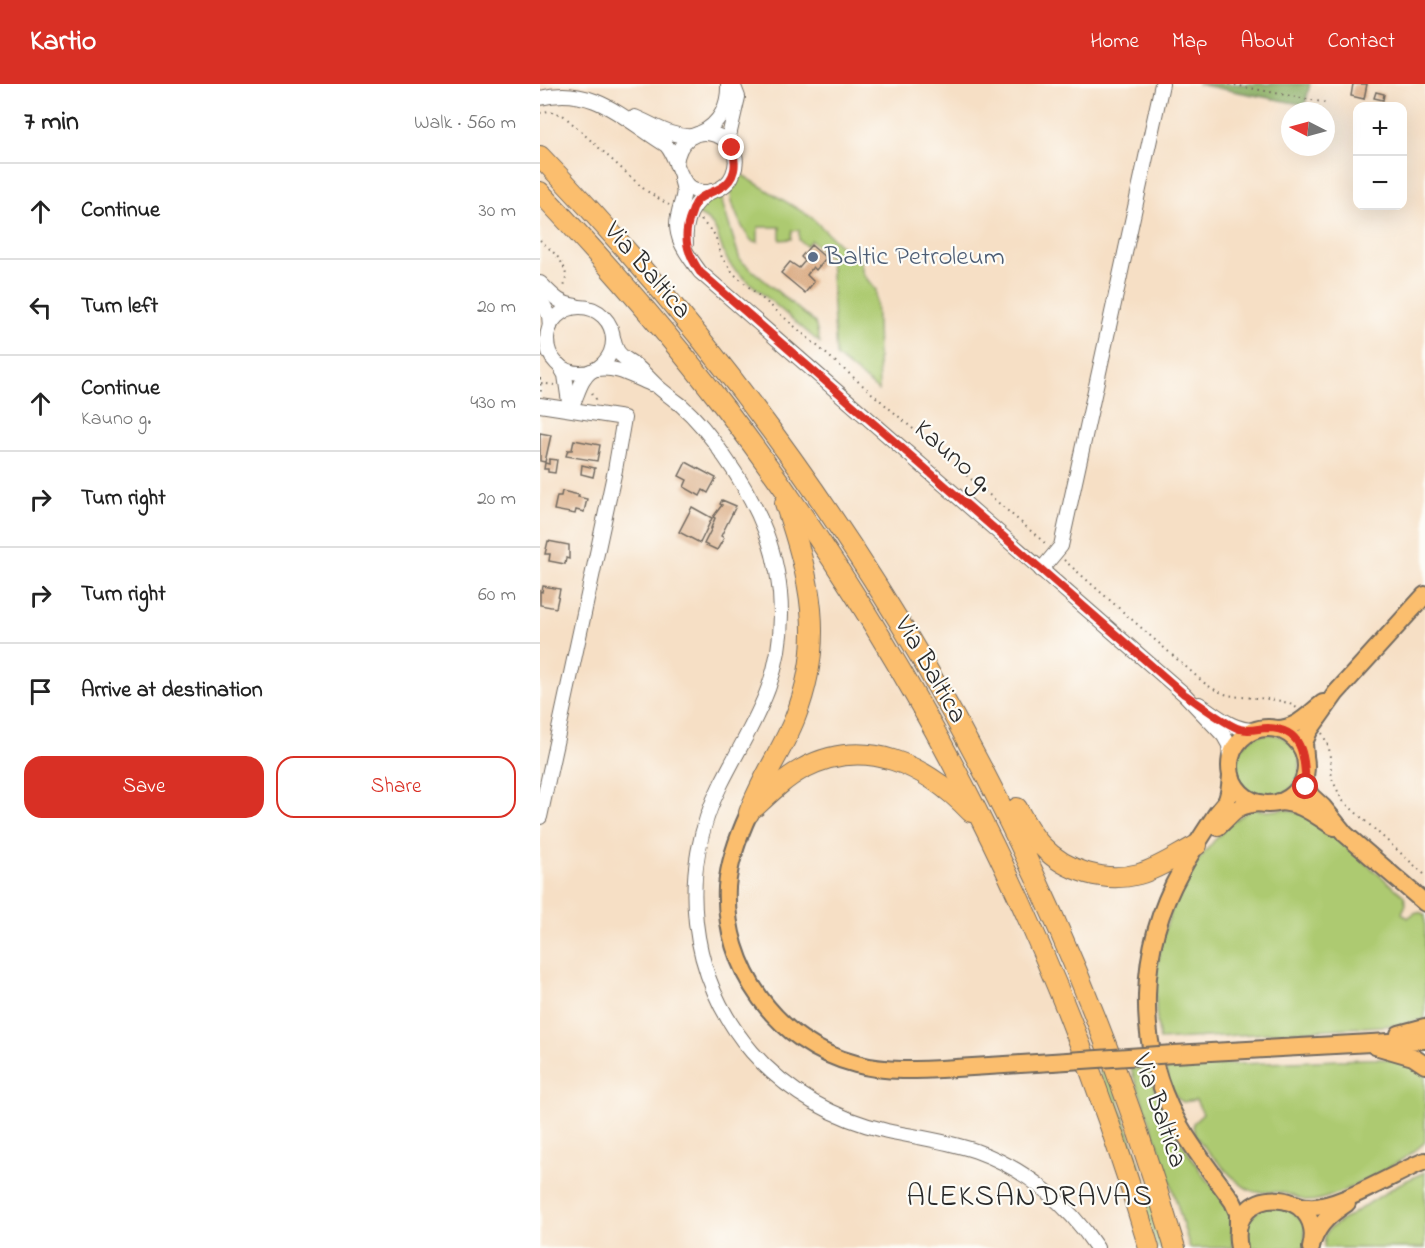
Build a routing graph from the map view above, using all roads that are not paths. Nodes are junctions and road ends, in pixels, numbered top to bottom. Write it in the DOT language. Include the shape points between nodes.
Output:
graph roads {
  1 [pos="731,84"];
  2 [pos="1162,84"];
  3 [pos="540,98"];
  4 [pos="619,110"];
  5 [pos="697,134"];
  6 [pos="732,148"];
  7 [pos="540,156"];
  8 [pos="676,164"];
  9 [pos="681,179"];
  10 [pos="712,191"];
  11 [pos="540,192"];
  12 [pos="685,213"];
  13 [pos="540,283"];
  14 [pos="540,299"];
  15 [pos="578,306"];
  16 [pos="546,333"];
  17 [pos="614,338"];
  18 [pos="540,358"];
  19 [pos="557,364"];
  20 [pos="593,370"];
  21 [pos="658,387"];
  22 [pos="540,405"];
  23 [pos="570,409"];
  24 [pos="777,479"];
  25 [pos="1041,570"];
  26 [pos="1425,595"];
  27 [pos="942,693"];
  28 [pos="1184,694"];
  29 [pos="1310,720"];
  30 [pos="1278,729"];
  31 [pos="1255,730"];
  32 [pos="1305,756"];
  33 [pos="1230,767"];
  34 [pos="1305,774"];
  35 [pos="1279,802"];
  36 [pos="1260,803"];
  37 [pos="749,813"];
  38 [pos="540,817"];
  39 [pos="984,826"];
  40 [pos="1345,834"];
  41 [pos="1197,845"];
  42 [pos="1425,903"];
  43 [pos="1425,1027"];
  44 [pos="1425,1040"];
  45 [pos="1366,1043"];
  46 [pos="1425,1065"];
  47 [pos="1425,1153"];
  48 [pos="1202,1159"];
  49 [pos="1425,1161"];
  50 [pos="1409,1167"];
  51 [pos="1370,1188"];
  52 [pos="1268,1199"];
  53 [pos="1295,1204"];
  54 [pos="1238,1227"];
  55 [pos="1312,1244"];
  56 [pos="1097,1248"];
  57 [pos="1149,1248"];
  58 [pos="1175,1248"];
  59 [pos="1239,1248"];
  1 -- 5 [label="street" via="718,120"];
  1 -- 6 [label="street" via="738,97 729,136"];
  2 -- 25 [label="street" via="1075,491 1061,546"];
  3 -- 4 [label="street" via="576,91"];
  4 -- 5 [label="street" via="671,134"];
  4 -- 8 [label="street" via="666,145"];
  5 -- 6 [label="street" via="718,135"];
  5 -- 8 [label="street" via="680,147"];
  6 -- 10 [label="street" via="734,173 725,185"];
  7 -- 27 [label="highway, Via Baltica" via="670,299 754,405 864,564"];
  8 -- 9 [label="street"];
  9 -- 10 [label="street" via="694,190"];
  9 -- 12 [label="street"];
  10 -- 12 [label="street"];
  11 -- 24 [label="highway, Via Baltica" via="644,307"];
  12 -- 25 [label="street, Kauno g." via="690,258 711,284"];
  13 -- 15 [label="street" via="555,298"];
  14 -- 16 [label="street" via="549,315"];
  15 -- 16 [label="street" via="561,312"];
  15 -- 17 [label="street" via="589,307 606,319"];
  16 -- 19 [label="street"];
  17 -- 20 [label="street" via="609,357"];
  17 -- 21 [label="street" via="623,358"];
  18 -- 19 [label="street"];
  19 -- 20 [label="street" via="574,372"];
  19 -- 23 [label="street" via="565,375"];
  20 -- 21 [label="street" via="609,367"];
  20 -- 23 [label="street" via="583,378"];
  21 -- 56 [label="street" via="701,426 748,491 766,531 778,573 780,635 773,675 757,719 712,803 695,865 696,930 720,1004 752,1052 797,1092 850,1120 963,1147 1009,1166 1059,1202"];
  22 -- 23 [label="street"];
  23 -- 38 [label="street" via="624,418"];
  24 -- 37 [label="highway" via="807,574 812,648 796,717"];
  24 -- 39 [label="highway, Via Baltica" via="891,654"];
  25 -- 28 [label="street, Kauno g."];
  26 -- 29 [label="main road"];
  27 -- 41 [label="highway" via="976,738 1028,829 1042,847 1062,862 1103,876 1139,874"];
  27 -- 58 [label="highway, Via Baltica" via="1016,835 1081,978 1138,1130"];
  28 -- 31 [label="street, Kauno g." via="1231,726"];
  28 -- 33 [label="street, Kauno g." via="1224,736 1229,745"];
  29 -- 30 [label="main road"];
  29 -- 32 [label="main road"];
  30 -- 31 [label="main road"];
  30 -- 32 [label="main road" via="1295,739"];
  31 -- 33 [label="main road" via="1239,741"];
  32 -- 34 [label="main road"];
  33 -- 36 [label="main road" via="1241,794"];
  33 -- 41 [label="main road" via="1230,791 1225,804"];
  34 -- 35 [label="main road" via="1300,787"];
  34 -- 40 [label="main road" via="1311,796"];
  35 -- 36 [label="main road"];
  35 -- 40 [label="main road" via="1305,807"];
  36 -- 41 [label="main road" via="1236,809"];
  37 -- 39 [label="highway" via="802,769 835,757 873,755 927,774"];
  37 -- 45 [label="main road, bridge" via="730,868 728,886 728,921 737,956 765,1006 791,1032 822,1051 856,1064 910,1070"];
  39 -- 57 [label="highway, Via Baltica" via="1079,1040"];
  40 -- 42 [label="main road"];
  41 -- 48 [label="main road" via="1171,890 1156,928 1146,1008 1160,1082 1176,1119"];
  43 -- 45 [label="main road"];
  44 -- 45 [label="main road"];
  45 -- 46 [label="main road" via="1413,1057"];
  47 -- 50 [label="main road"];
  48 -- 52 [label="main road" via="1242,1194"];
  48 -- 54 [label="main road" via="1233,1202"];
  49 -- 50 [label="main road"];
  50 -- 51 [label="main road"];
  51 -- 53 [label="main road" via="1321,1206"];
  51 -- 55 [label="main road" via="1326,1218"];
  52 -- 53 [label="main road"];
  52 -- 54 [label="main road" via="1249,1209"];
  53 -- 55 [label="main road" via="1309,1219"];
  54 -- 59 [label="main road"];
}
